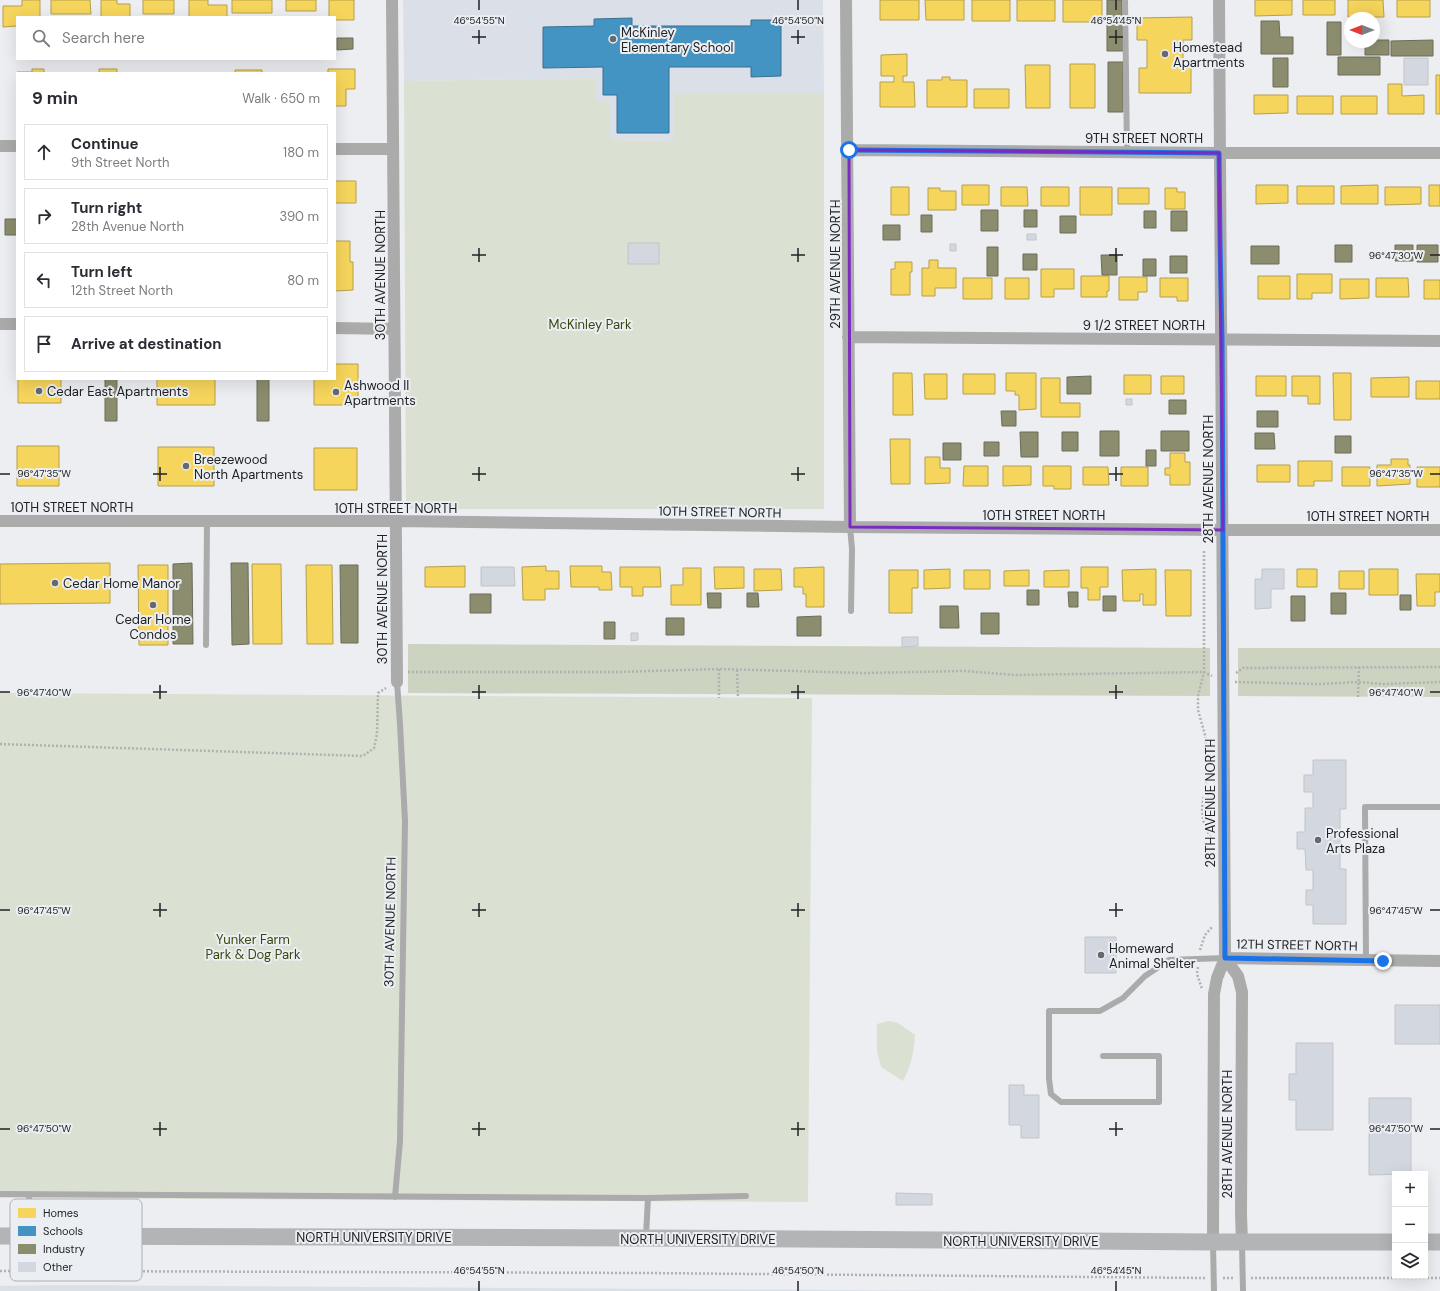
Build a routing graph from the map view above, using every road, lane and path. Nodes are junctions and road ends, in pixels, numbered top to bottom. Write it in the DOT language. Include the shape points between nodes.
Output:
graph roads {
  1 [pos="392,0"];
  2 [pos="846,0"];
  3 [pos="1125,0"];
  4 [pos="1219,0"];
  5 [pos="0,146"];
  6 [pos="16,146"];
  7 [pos="336,149"];
  8 [pos="393,149"];
  9 [pos="849,150"];
  10 [pos="1127,152"];
  11 [pos="1219,153"];
  12 [pos="1440,153"];
  13 [pos="0,324"];
  14 [pos="16,324"];
  15 [pos="336,328"];
  16 [pos="394,328"];
  17 [pos="848,337"];
  18 [pos="1222,340"];
  19 [pos="1440,341"];
  20 [pos="0,521"];
  21 [pos="207,521"];
  22 [pos="396,521"];
  23 [pos="850,527"];
  24 [pos="1222,530"];
  25 [pos="1440,530"];
  26 [pos="1204,551"];
  27 [pos="851,611"];
  28 [pos="206,645"];
  29 [pos="1359,666"];
  30 [pos="1440,667"];
  31 [pos="719,669"];
  32 [pos="737,670"];
  33 [pos="1204,672"];
  34 [pos="397,682"];
  35 [pos="1223,682"];
  36 [pos="1358,682"];
  37 [pos="1440,682"];
  38 [pos="1358,697"];
  39 [pos="719,698"];
  40 [pos="738,698"];
  41 [pos="0,744"];
  42 [pos="1440,807"];
  43 [pos="1215,844"];
  44 [pos="1213,926"];
  45 [pos="1225,958"];
  46 [pos="1199,959"];
  47 [pos="1366,960"];
  48 [pos="1440,961"];
  49 [pos="1202,990"];
  50 [pos="1103,1056"];
  51 [pos="0,1194"];
  52 [pos="29,1194"];
  53 [pos="746,1196"];
  54 [pos="395,1197"];
  55 [pos="648,1198"];
  56 [pos="29,1199"];
  57 [pos="142,1236"];
  58 [pos="646,1238"];
  59 [pos="1213,1242"];
  60 [pos="1242,1242"];
  61 [pos="1392,1242"];
  62 [pos="1428,1242"];
  63 [pos="1440,1242"];
  64 [pos="142,1271"];
  65 [pos="1214,1278"];
  66 [pos="1243,1278"];
  67 [pos="1440,1278"];
  68 [pos="1214,1291"];
  69 [pos="1243,1291"];
  1 -- 8 [label="street, 30TH AVENUE NORTH"];
  2 -- 9 [label="street, 29TH AVENUE NORTH"];
  3 -- 10 [label="lane"];
  4 -- 11 [label="street, 28TH AVENUE NORTH"];
  5 -- 6 [label="street"];
  7 -- 8 [label="street"];
  8 -- 16 [label="street, 30TH AVENUE NORTH"];
  9 -- 10 [label="street, 9TH STREET NORTH"];
  9 -- 17 [label="street, 29TH AVENUE NORTH"];
  10 -- 11 [label="street, 9TH STREET NORTH"];
  11 -- 12 [label="street, 9TH STREET NORTH"];
  11 -- 18 [label="street, 28TH AVENUE NORTH"];
  13 -- 14 [label="street"];
  15 -- 16 [label="street"];
  16 -- 22 [label="street, 30TH AVENUE NORTH"];
  17 -- 18 [label="street, 9 1/2 STREET NORTH"];
  17 -- 23 [label="street, 29TH AVENUE NORTH"];
  18 -- 19 [label="street, 9 1/2 STREET NORTH"];
  18 -- 24 [label="street, 28TH AVENUE NORTH"];
  20 -- 21 [label="street, 10TH STREET NORTH"];
  21 -- 22 [label="street, 10TH STREET NORTH"];
  21 -- 28 [label="lane"];
  22 -- 23 [label="street, 10TH STREET NORTH"];
  22 -- 34 [label="street, 30TH AVENUE NORTH"];
  23 -- 24 [label="street, 10TH STREET NORTH"];
  23 -- 27 [label="lane"];
  24 -- 25 [label="street, 10TH STREET NORTH"];
  24 -- 35 [label="street, 28TH AVENUE NORTH"];
  26 -- 33 [label="path"];
  29 -- 30 [label="path"];
  29 -- 35 [label="path" via="1243,668"];
  29 -- 36 [label="path"];
  31 -- 32 [label="path"];
  31 -- 34 [label="path" via="618,672 408,672"];
  31 -- 39 [label="path"];
  32 -- 33 [label="path" via="864,673 964,671 1015,675"];
  32 -- 40 [label="path"];
  33 -- 35 [label="path"];
  33 -- 43 [label="path" via="1198,696 1198,710 1207,756 1202,808 1203,820"];
  34 -- 41 [label="path" via="378,693 374,748 363,756"];
  34 -- 54 [label="lane, 30TH AVENUE NORTH" via="405,821 400,1141"];
  35 -- 36 [label="path"];
  35 -- 45 [label="street, 28TH AVENUE NORTH"];
  36 -- 37 [label="path"];
  36 -- 38 [label="path"];
  42 -- 47 [label="lane" via="1365,807"];
  44 -- 46 [label="path" via="1200,945"];
  45 -- 46 [label="lane"];
  45 -- 47 [label="street, 12TH STREET NORTH"];
  45 -- 59 [label="street, 28TH AVENUE NORTH" via="1214,994"];
  45 -- 60 [label="street, 28TH AVENUE NORTH" via="1238,976 1242,992"];
  46 -- 49 [label="path" via="1197,974"];
  46 -- 50 [label="lane" via="1169,960 1145,976 1123,998 1100,1011 1050,1011 1051,1094 1061,1102 1159,1102 1159,1056"];
  47 -- 48 [label="street, 12TH STREET NORTH"];
  51 -- 52 [label="lane"];
  52 -- 54 [label="lane"];
  52 -- 56 [label="lane"];
  53 -- 55 [label="lane"];
  54 -- 55 [label="lane"];
  55 -- 58 [label="lane"];
  57 -- 58 [label="main road, NORTH UNIVERSITY DRIVE"];
  58 -- 59 [label="main road, NORTH UNIVERSITY DRIVE"];
  59 -- 60 [label="main road, NORTH UNIVERSITY DRIVE"];
  59 -- 65 [label="lane, 28TH AVENUE NORTH"];
  60 -- 61 [label="main road, NORTH UNIVERSITY DRIVE"];
  60 -- 66 [label="lane, 28TH AVENUE NORTH"];
  62 -- 63 [label="main road"];
  64 -- 65 [label="path"];
  65 -- 66 [label="path"];
  65 -- 68 [label="lane, 28TH AVENUE NORTH"];
  66 -- 67 [label="path"];
  66 -- 69 [label="lane, 28TH AVENUE NORTH"];
}
